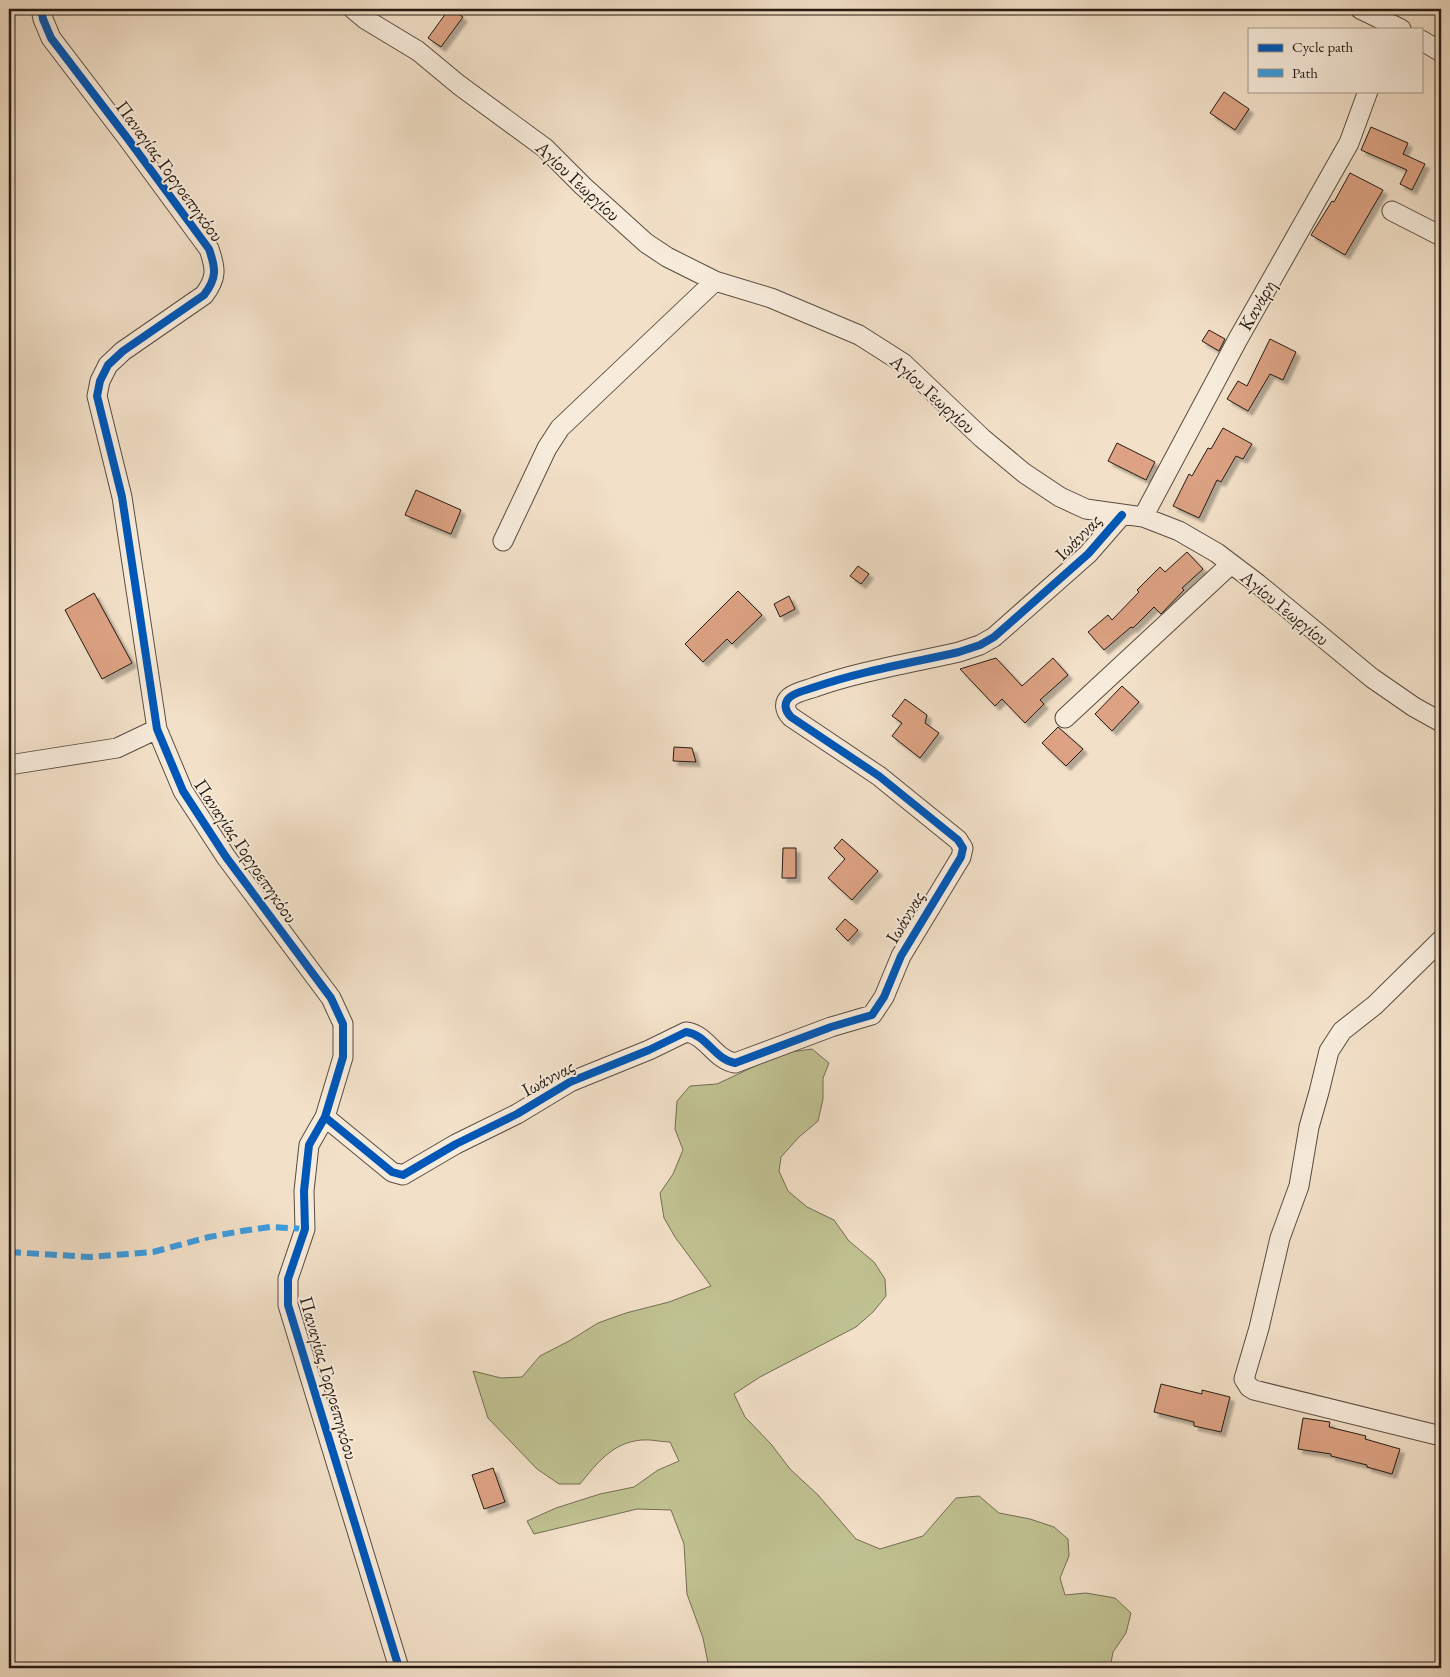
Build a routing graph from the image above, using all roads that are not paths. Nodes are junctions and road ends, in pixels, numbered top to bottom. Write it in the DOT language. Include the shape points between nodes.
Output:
graph roads {
  1 [pos="41,9"];
  2 [pos="354,9"];
  3 [pos="1360,9"];
  4 [pos="1399,23"];
  5 [pos="1422,41"];
  6 [pos="1441,52"];
  7 [pos="1368,92"];
  8 [pos="1392,211"];
  9 [pos="1441,236"];
  10 [pos="714,281"];
  11 [pos="1122,515"];
  12 [pos="1143,517"];
  13 [pos="503,541"];
  14 [pos="1231,564"];
  15 [pos="1065,718"];
  16 [pos="1441,722"];
  17 [pos="157,729"];
  18 [pos="9,765"];
  19 [pos="1441,940"];
  20 [pos="325,1117"];
  21 [pos="1441,1436"];
  22 [pos="399,1668"];
  1 -- 17 [label="street, Παναγίας Γοργοεπηκόου" via="51,38 209,249 214,265 213,283 204,295 108,365 97,396 122,497"];
  2 -- 10 [label="street, Αγίου Γεωργίου" via="418,51 544,148 646,243"];
  3 -- 4 [label="street"];
  5 -- 6 [label="street"];
  7 -- 12 [label="street, Κανάρη" via="1349,143 1238,339"];
  8 -- 9 [label="street"];
  10 -- 11 [label="street, Αγίου Γεωργίου" via="771,298 859,335 903,363 1024,473 1060,497 1086,509"];
  10 -- 13 [label="street" via="560,428 547,448"];
  11 -- 12 [label="street, Αγίου Γεωργίου"];
  11 -- 20 [label="street, Ιωάννας" via="1088,554 994,637 959,652 831,682 793,695 785,705 791,717 880,776 958,840 963,848 961,857 901,956 884,997 872,1015 735,1063 725,1060 696,1035 686,1032 570,1082 403,1175 392,1172"];
  12 -- 14 [label="street, Αγίου Γεωργίου" via="1179,531"];
  14 -- 15 [label="street"];
  14 -- 16 [label="street, Αγίου Γεωργίου" via="1372,678"];
  17 -- 18 [label="street" via="117,748"];
  17 -- 20 [label="street, Παναγίας Γοργοεπηκόου" via="183,791 226,857 331,998 343,1024 344,1057"];
  19 -- 21 [label="street" via="1342,1031 1329,1051 1309,1126 1299,1186 1280,1238 1244,1379 1254,1390"];
  20 -- 22 [label="street, Παναγίας Γοργοεπηκόου" via="309,1145 304,1191 305,1229 288,1279 288,1305"];
}
